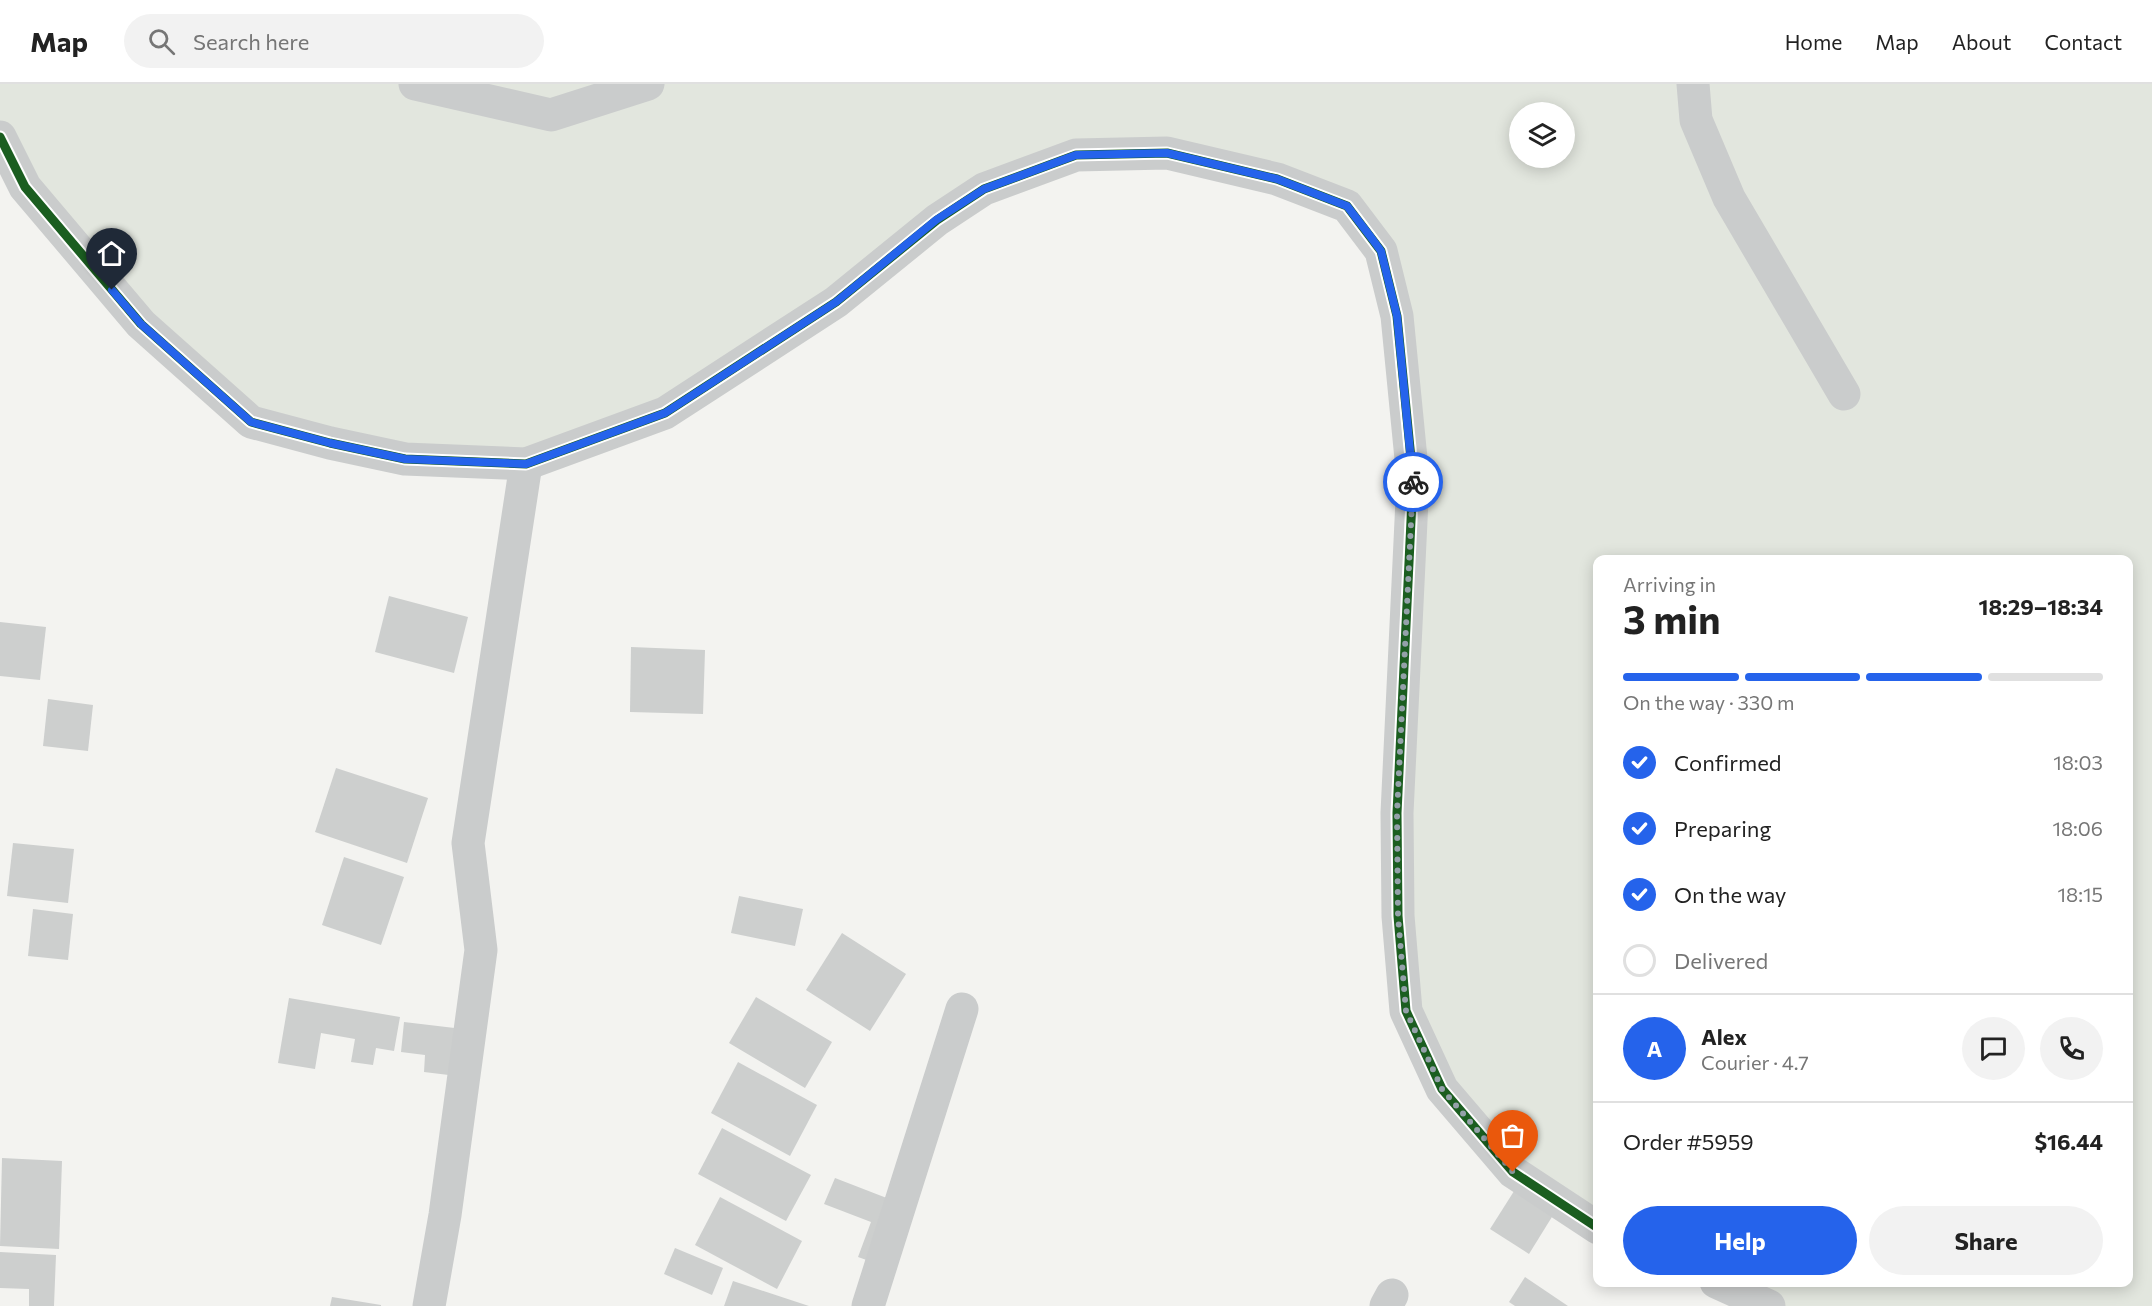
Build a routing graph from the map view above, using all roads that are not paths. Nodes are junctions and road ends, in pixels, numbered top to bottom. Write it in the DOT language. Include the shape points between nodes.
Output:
graph roads {
  1 [pos="415,84"];
  2 [pos="648,84"];
  3 [pos="1693,84"];
  4 [pos="0,137"];
  5 [pos="1844,394"];
  6 [pos="526,464"];
  7 [pos="962,1009"];
  8 [pos="1593,1225"];
  9 [pos="1727,1287"];
  10 [pos="429,1306"];
  11 [pos="868,1306"];
  12 [pos="1769,1306"];
  1 -- 2 [label="street" via="551,115"];
  3 -- 5 [label="street" via="1696,120 1729,198"];
  4 -- 6 [label="street" via="25,187 141,324 251,422 405,459"];
  6 -- 8 [label="street" via="665,413 836,302 936,220 984,189 1076,155 1167,153 1277,179 1347,206 1381,251 1397,316 1413,479 1397,813 1398,916 1406,1011 1442,1089 1513,1172"];
  6 -- 10 [label="street" via="468,843 481,950"];
  7 -- 11 [label="street"];
  9 -- 12 [label="street"];
}
